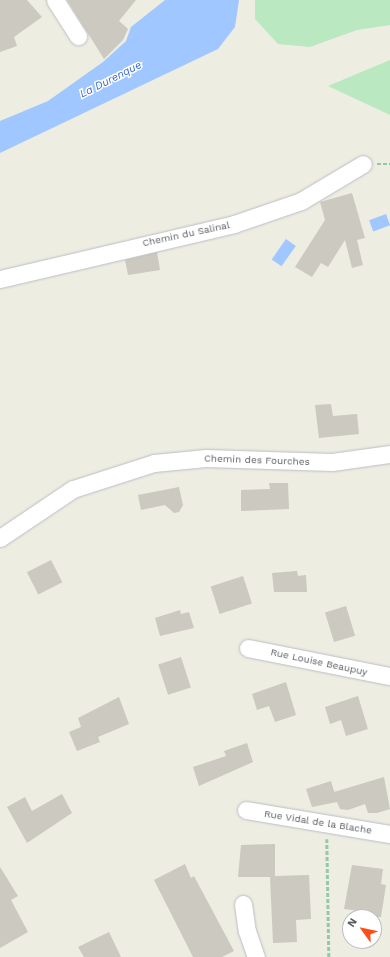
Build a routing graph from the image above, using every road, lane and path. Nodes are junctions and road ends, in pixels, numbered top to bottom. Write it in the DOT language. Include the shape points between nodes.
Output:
graph roads {
  1 [pos="55,0"];
  2 [pos="78,36"];
  3 [pos="363,164"];
  4 [pos="0,279"];
  5 [pos="390,454"];
  6 [pos="0,538"];
  7 [pos="248,648"];
  8 [pos="390,676"];
  9 [pos="246,810"];
  10 [pos="329,823"];
  11 [pos="390,834"];
  12 [pos="243,904"];
  13 [pos="256,957"];
  14 [pos="329,957"];
  1 -- 2 [label="street"];
  3 -- 4 [label="street, Chemin du Salinal" via="301,201 234,224"];
  5 -- 6 [label="street, Chemin des Fourches" via="332,462 222,458 154,463 73,490"];
  7 -- 8 [label="street, Rue Louise Beaupuy"];
  9 -- 10 [label="street, Rue Vidal de la Blache"];
  10 -- 11 [label="street, Rue Vidal de la Blache"];
  10 -- 14 [label="path"];
  12 -- 13 [label="street" via="247,931"];
}
